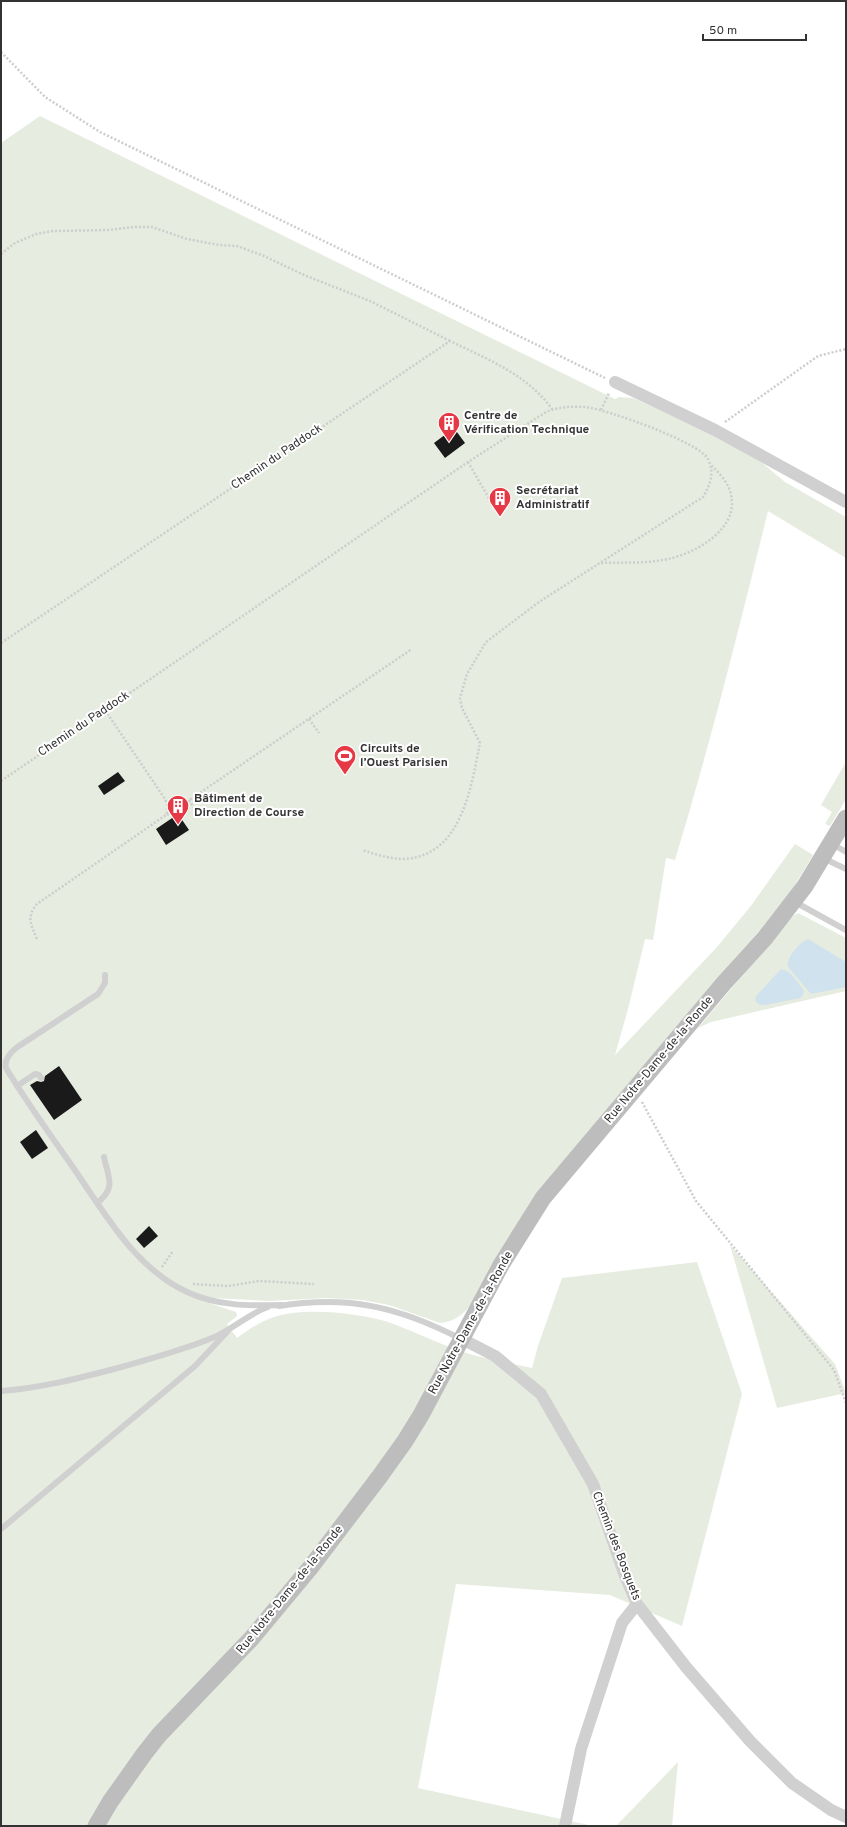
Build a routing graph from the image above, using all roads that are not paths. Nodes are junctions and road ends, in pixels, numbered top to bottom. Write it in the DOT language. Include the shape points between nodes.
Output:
graph roads {
  1 [pos="615,382"];
  2 [pos="846,502"];
  3 [pos="846,818"];
  4 [pos="827,851"];
  5 [pos="846,852"];
  6 [pos="846,870"];
  7 [pos="794,901"];
  8 [pos="846,930"];
  9 [pos="105,974"];
  10 [pos="41,1078"];
  11 [pos="17,1086"];
  12 [pos="104,1157"];
  13 [pos="97,1203"];
  14 [pos="282,1305"];
  15 [pos="228,1331"];
  16 [pos="462,1339"];
  17 [pos="1,1391"];
  18 [pos="1,1529"];
  19 [pos="637,1604"];
  20 [pos="846,1817"];
  21 [pos="96,1826"];
  22 [pos="566,1826"];
  1 -- 2 [label="street" via="715,430"];
  3 -- 4 [label="main road, Rue Notre-Dame-de-la-Ronde"];
  4 -- 5 [label="lane"];
  4 -- 6 [label="lane"];
  4 -- 7 [label="main road, Rue Notre-Dame-de-la-Ronde"];
  7 -- 8 [label="lane"];
  7 -- 16 [label="main road, Rue Notre-Dame-de-la-Ronde" via="544,1198 501,1265"];
  9 -- 11 [label="lane" via="103,988 98,994 9,1055 5,1066"];
  10 -- 11 [label="lane" via="35,1074"];
  11 -- 13 [label="lane"];
  12 -- 13 [label="lane" via="110,1188"];
  13 -- 14 [label="lane" via="137,1255 157,1274 180,1288 217,1302 236,1305"];
  14 -- 15 [label="lane" via="262,1310"];
  14 -- 16 [label="lane" via="329,1301 378,1306 412,1317"];
  15 -- 17 [label="lane" via="156,1357 69,1380 40,1387"];
  15 -- 18 [label="lane" via="195,1366"];
  16 -- 19 [label="street, Chemin des Bosquets" via="495,1356 541,1394 593,1484"];
  16 -- 21 [label="main road, Rue Notre-Dame-de-la-Ronde" via="405,1440 330,1543 251,1639 144,1754"];
  19 -- 20 [label="street, Chemin des Bosquets" via="686,1667 750,1741 792,1783 831,1810"];
  19 -- 22 [label="street" via="622,1623 581,1749"];
}
